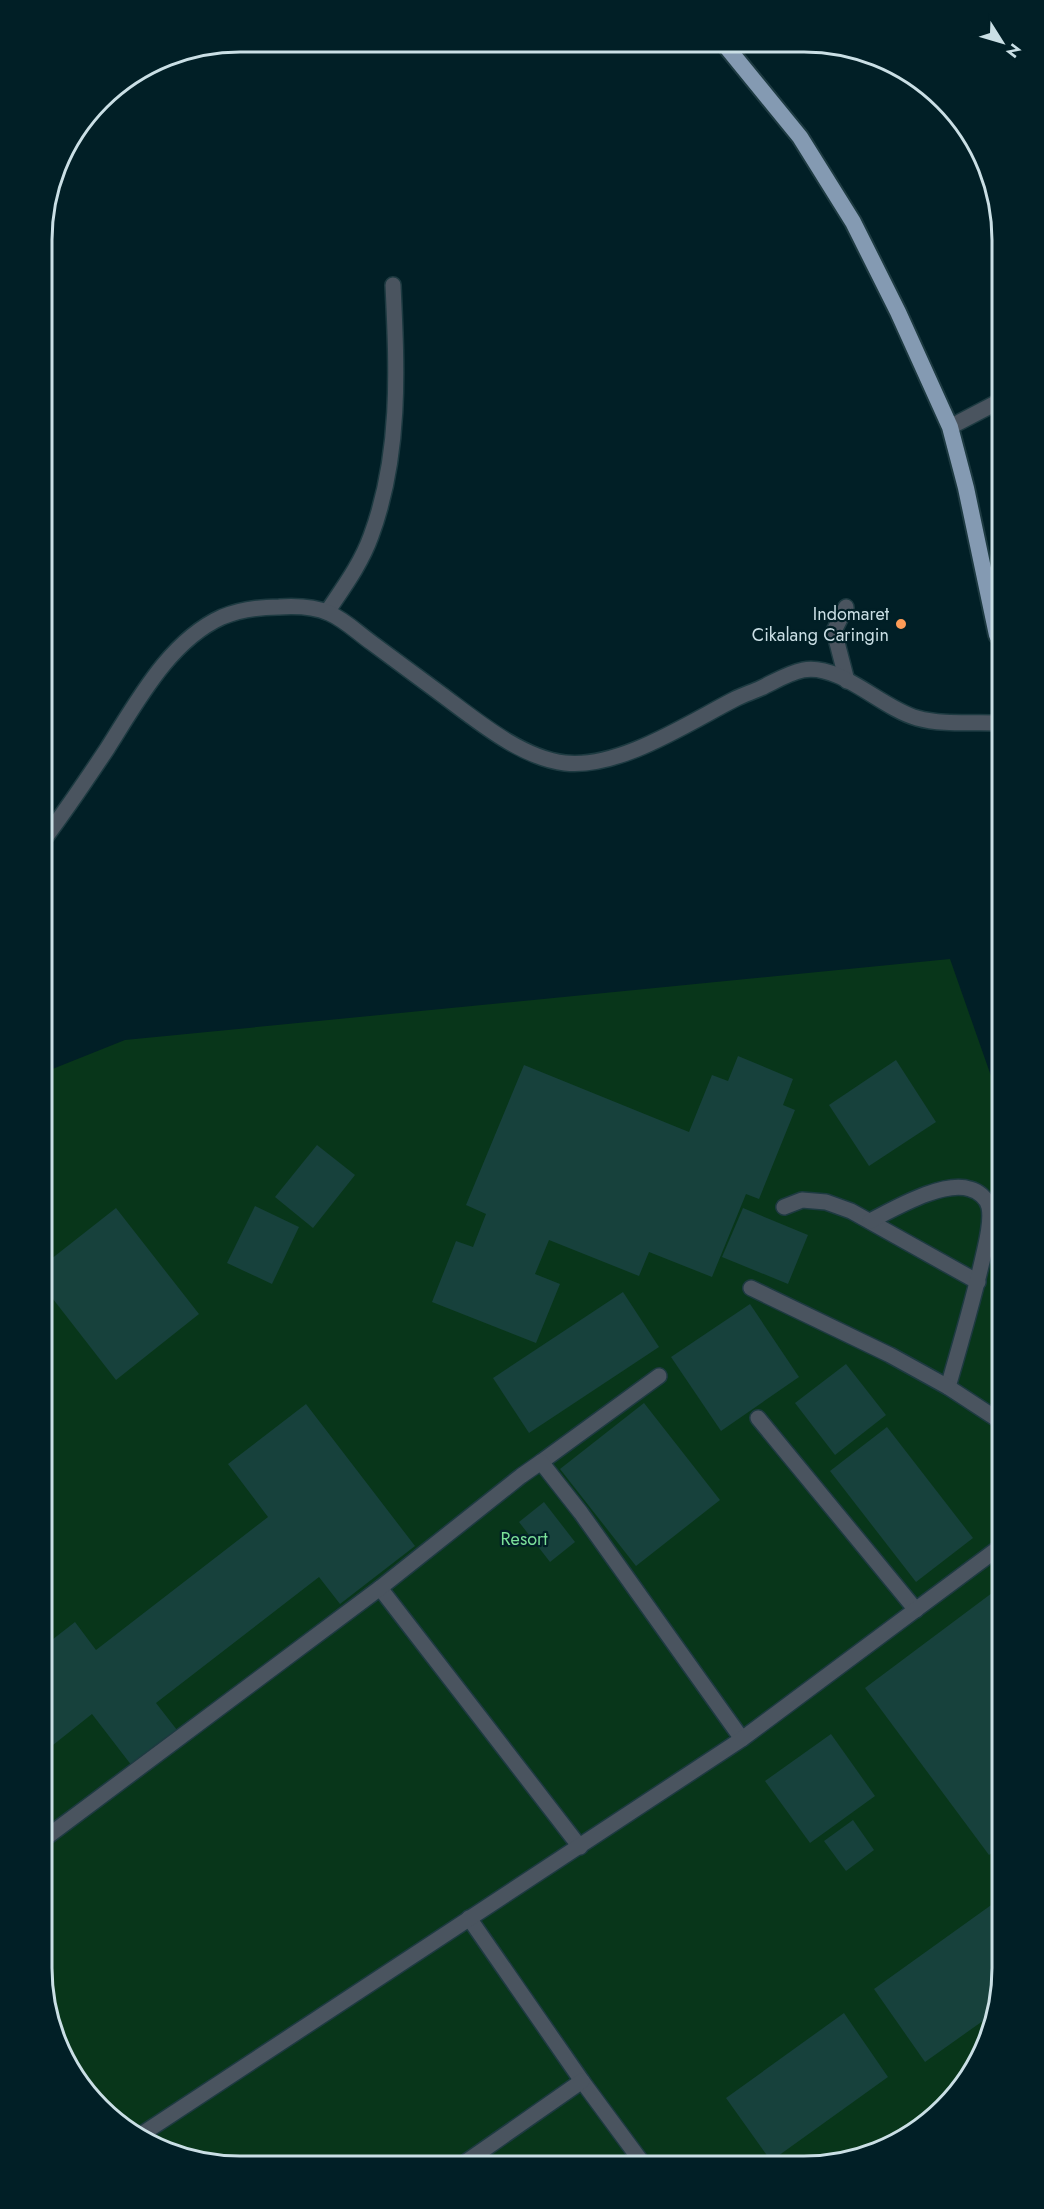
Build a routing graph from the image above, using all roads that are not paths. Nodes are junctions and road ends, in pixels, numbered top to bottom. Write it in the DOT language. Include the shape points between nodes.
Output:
graph roads {
  1 [pos="731,52"];
  2 [pos="393,285"];
  3 [pos="992,406"];
  4 [pos="950,427"];
  5 [pos="846,608"];
  6 [pos="992,610"];
  7 [pos="327,612"];
  8 [pos="847,681"];
  9 [pos="992,723"];
  10 [pos="53,827"];
  11 [pos="784,1207"];
  12 [pos="870,1221"];
  13 [pos="978,1282"];
  14 [pos="751,1288"];
  15 [pos="659,1376"];
  16 [pos="948,1387"];
  17 [pos="991,1415"];
  18 [pos="758,1418"];
  19 [pos="541,1462"];
  20 [pos="991,1554"];
  21 [pos="380,1588"];
  22 [pos="916,1610"];
  23 [pos="742,1739"];
  24 [pos="52,1833"];
  25 [pos="580,1848"];
  26 [pos="470,1918"];
  27 [pos="582,2081"];
  28 [pos="146,2131"];
  29 [pos="475,2156"];
  30 [pos="637,2156"];
  1 -- 4 [label="highway" via="800,136 853,222"];
  2 -- 7 [label="street" via="397,399 386,483 371,537"];
  3 -- 4 [label="street"];
  4 -- 6 [label="highway"];
  5 -- 8 [label="street" via="834,631"];
  7 -- 8 [label="street" via="462,710 511,742 553,761 593,761 621,755 801,670 825,670"];
  7 -- 10 [label="street" via="292,606 247,610 223,617 199,632 155,676"];
  8 -- 9 [label="street" via="918,718"];
  11 -- 12 [label="street" via="802,1200 826,1202"];
  12 -- 13 [label="street"];
  12 -- 13 [label="street" via="941,1190 968,1188 978,1192 989,1207"];
  13 -- 16 [label="street"];
  14 -- 16 [label="street"];
  15 -- 19 [label="street"];
  16 -- 17 [label="street"];
  18 -- 22 [label="street"];
  19 -- 21 [label="street"];
  19 -- 23 [label="street"];
  20 -- 22 [label="street"];
  21 -- 24 [label="street"];
  21 -- 25 [label="street"];
  22 -- 23 [label="street"];
  23 -- 25 [label="street"];
  25 -- 26 [label="street"];
  26 -- 27 [label="street"];
  26 -- 28 [label="street"];
  27 -- 29 [label="street"];
  27 -- 30 [label="street"];
}
